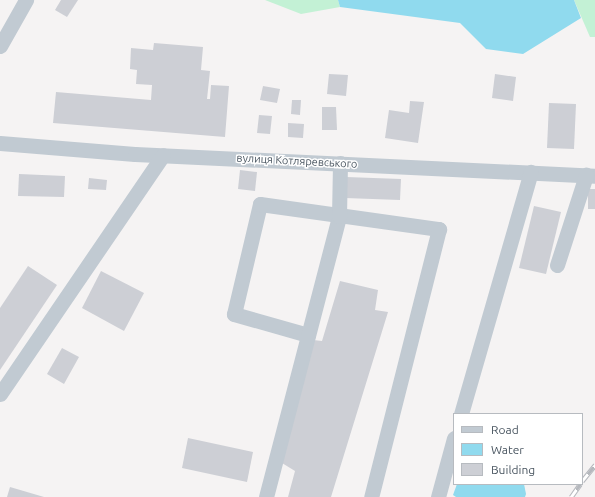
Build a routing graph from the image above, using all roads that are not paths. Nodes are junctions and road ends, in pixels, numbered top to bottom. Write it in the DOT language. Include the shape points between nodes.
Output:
graph roads {
  1 [pos="26,0"];
  2 [pos="0,46"];
  3 [pos="0,143"];
  4 [pos="163,156"];
  5 [pos="340,163"];
  6 [pos="531,172"];
  7 [pos="590,175"];
  8 [pos="339,216"];
  9 [pos="557,265"];
  10 [pos="308,335"];
  11 [pos="0,394"];
  12 [pos="461,413"];
  13 [pos="453,442"];
  14 [pos="266,497"];
  15 [pos="371,497"];
  16 [pos="438,497"];
  1 -- 2 [label="street"];
  3 -- 4 [label="street, вулиця Котляревського"];
  4 -- 5 [label="street, вулиця Котляревського"];
  4 -- 11 [label="street"];
  5 -- 6 [label="street, вулиця Котляревського"];
  5 -- 8 [label="street"];
  6 -- 7 [label="street, вулиця Котляревського"];
  6 -- 12 [label="street"];
  7 -- 9 [label="street"];
  8 -- 10 [label="street"];
  8 -- 10 [label="street" via="260,204 234,314"];
  8 -- 15 [label="street" via="438,229"];
  10 -- 14 [label="street"];
  13 -- 16 [label="street"];
}
